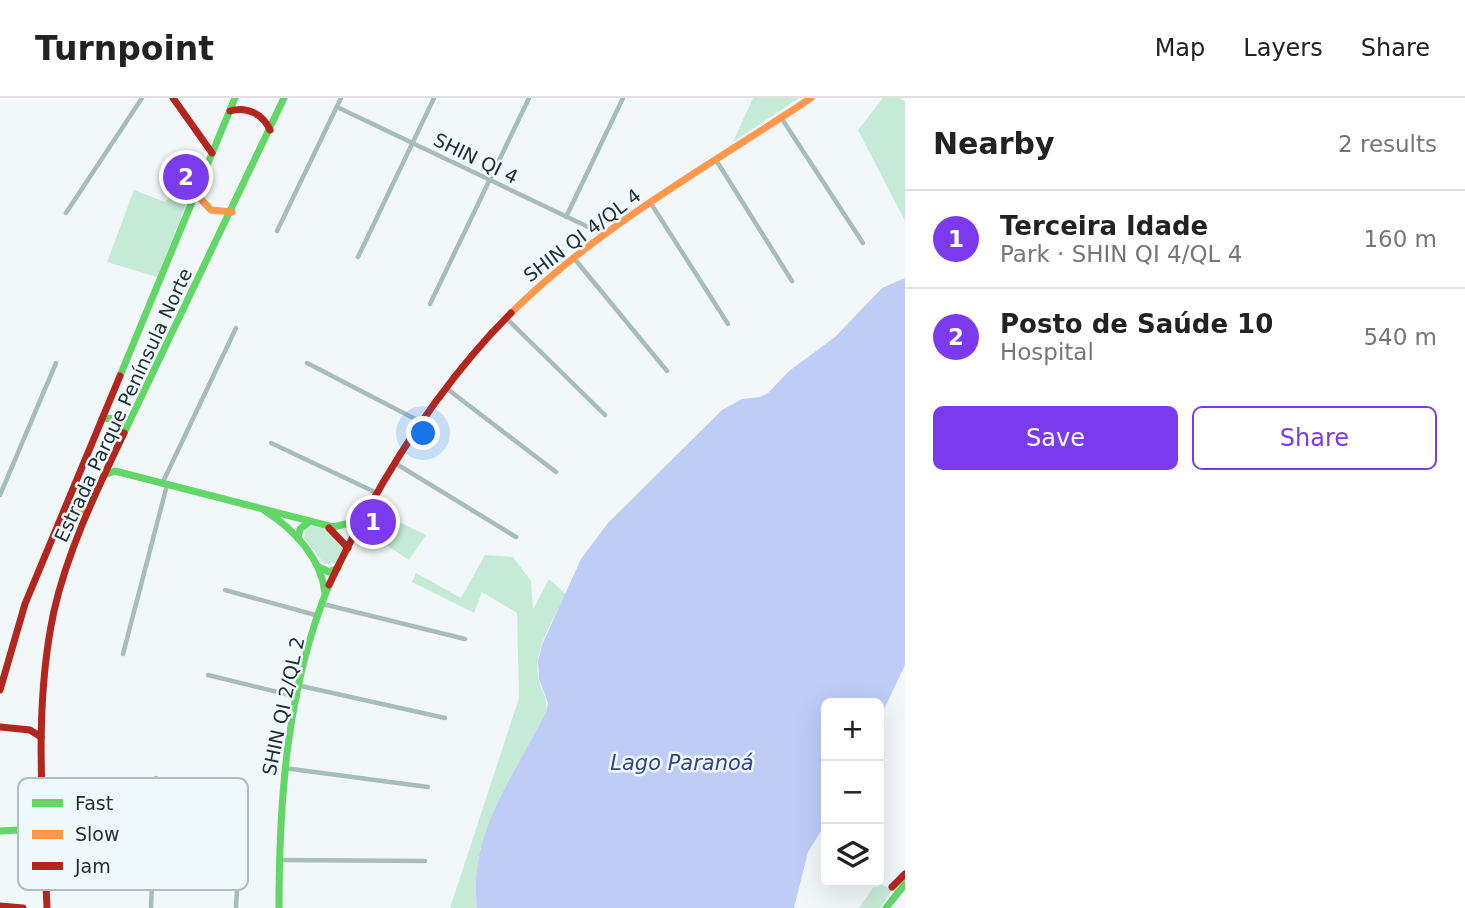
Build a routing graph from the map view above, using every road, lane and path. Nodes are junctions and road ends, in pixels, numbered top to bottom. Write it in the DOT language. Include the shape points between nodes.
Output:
graph roads {
  1 [pos="142,98"];
  2 [pos="173,98"];
  3 [pos="235,98"];
  4 [pos="285,98"];
  5 [pos="341,98"];
  6 [pos="434,98"];
  7 [pos="529,98"];
  8 [pos="623,98"];
  9 [pos="807,99"];
  10 [pos="337,107"];
  11 [pos="229,112"];
  12 [pos="782,119"];
  13 [pos="270,130"];
  14 [pos="205,140"];
  15 [pos="413,142"];
  16 [pos="217,143"];
  17 [pos="212,153"];
  18 [pos="716,160"];
  19 [pos="489,180"];
  20 [pos="196,194"];
  21 [pos="650,202"];
  22 [pos="232,212"];
  23 [pos="66,213"];
  24 [pos="566,217"];
  25 [pos="277,231"];
  26 [pos="603,234"];
  27 [pos="863,243"];
  28 [pos="358,257"];
  29 [pos="573,257"];
  30 [pos="792,281"];
  31 [pos="430,304"];
  32 [pos="506,318"];
  33 [pos="728,324"];
  34 [pos="236,328"];
  35 [pos="57,363"];
  36 [pos="306,363"];
  37 [pos="667,370"];
  38 [pos="445,388"];
  39 [pos="605,415"];
  40 [pos="100,420"];
  41 [pos="421,422"];
  42 [pos="124,432"];
  43 [pos="271,443"];
  44 [pos="110,462"];
  45 [pos="395,463"];
  46 [pos="0,471"];
  47 [pos="115,471"];
  48 [pos="556,472"];
  49 [pos="9,474"];
  50 [pos="104,475"];
  51 [pos="164,484"];
  52 [pos="377,493"];
  53 [pos="0,495"];
  54 [pos="68,501"];
  55 [pos="370,505"];
  56 [pos="262,510"];
  57 [pos="87,512"];
  58 [pos="311,522"];
  59 [pos="323,525"];
  60 [pos="516,537"];
  61 [pos="298,538"];
  62 [pos="348,548"];
  63 [pos="316,565"];
  64 [pos="338,568"];
  65 [pos="225,590"];
  66 [pos="324,600"];
  67 [pos="319,616"];
  68 [pos="465,639"];
  69 [pos="123,654"];
  70 [pos="208,675"];
  71 [pos="301,686"];
  72 [pos="0,690"];
  73 [pos="298,698"];
  74 [pos="445,718"];
  75 [pos="0,727"];
  76 [pos="41,737"];
  77 [pos="284,768"];
  78 [pos="43,778"];
  79 [pos="428,787"];
  80 [pos="0,831"];
  81 [pos="18,831"];
  82 [pos="279,860"];
  83 [pos="425,861"];
  84 [pos="905,874"];
  85 [pos="905,884"];
  86 [pos="892,887"];
  87 [pos="47,890"];
  88 [pos="152,890"];
  89 [pos="237,890"];
  90 [pos="0,906"];
  91 [pos="23,908"];
  92 [pos="47,908"];
  93 [pos="151,908"];
  94 [pos="236,908"];
  95 [pos="279,908"];
  96 [pos="886,908"];
  1 -- 23 [label="street"];
  2 -- 14 [label="main road"];
  3 -- 11 [label="main road, Estrada Parque Península Norte"];
  4 -- 13 [label="main road, Estrada Parque Península Norte"];
  5 -- 10 [label="street"];
  6 -- 15 [label="street"];
  7 -- 19 [label="street"];
  8 -- 24 [label="street"];
  9 -- 12 [label="main road, SHIN QI 4/QL 4"];
  10 -- 15 [label="street, SHIN QI 4"];
  10 -- 25 [label="street"];
  11 -- 13 [label="main road" via="239,108 251,112 265,120"];
  11 -- 16 [label="main road, Estrada Parque Península Norte"];
  12 -- 18 [label="main road, SHIN QI 4/QL 4"];
  12 -- 27 [label="street"];
  13 -- 22 [label="main road, Estrada Parque Península Norte"];
  14 -- 16 [label="main road"];
  14 -- 17 [label="main road"];
  15 -- 19 [label="street, SHIN QI 4"];
  15 -- 28 [label="street"];
  16 -- 17 [label="main road, Estrada Parque Península Norte"];
  17 -- 20 [label="main road, Estrada Parque Península Norte"];
  18 -- 21 [label="main road, SHIN QI 4/QL 4"];
  18 -- 30 [label="street"];
  19 -- 24 [label="street, SHIN QI 4"];
  19 -- 31 [label="street"];
  20 -- 22 [label="main road" via="201,204 216,213"];
  20 -- 40 [label="main road, Estrada Parque Península Norte"];
  21 -- 26 [label="main road, SHIN QI 4/QL 4"];
  21 -- 33 [label="street"];
  22 -- 42 [label="main road, Estrada Parque Península Norte"];
  24 -- 26 [label="street, SHIN QI 4"];
  26 -- 29 [label="main road, SHIN QI 4/QL 4"];
  29 -- 32 [label="main road, SHIN QI 4/QL 4"];
  29 -- 37 [label="street"];
  32 -- 38 [label="main road, SHIN QI 4/QL 4"];
  32 -- 39 [label="street"];
  34 -- 51 [label="street"];
  35 -- 49 [label="street"];
  36 -- 41 [label="street"];
  38 -- 41 [label="main road, SHIN QI 4/QL 4"];
  38 -- 48 [label="street"];
  40 -- 42 [label="main road" via="116,418"];
  40 -- 54 [label="main road, Estrada Parque Península Norte"];
  41 -- 45 [label="main road, SHIN QI 4/QL 4"];
  42 -- 44 [label="main road, Estrada Parque Península Norte"];
  43 -- 52 [label="street"];
  44 -- 47 [label="main road"];
  44 -- 50 [label="main road, Estrada Parque Península Norte"];
  45 -- 52 [label="main road, SHIN QI 4/QL 4"];
  45 -- 60 [label="street"];
  46 -- 49 [label="street"];
  47 -- 50 [label="main road"];
  47 -- 51 [label="main road, SHIN QI 4/QL 4"];
  49 -- 53 [label="street"];
  50 -- 57 [label="main road, Estrada Parque Península Norte"];
  51 -- 56 [label="main road, SHIN QI 4/QL 4"];
  51 -- 69 [label="street"];
  52 -- 55 [label="main road, SHIN QI 4/QL 4"];
  54 -- 57 [label="main road" via="73,513"];
  54 -- 72 [label="main road, Estrada Parque Península Norte" via="24,604"];
  55 -- 59 [label="main road, SHIN QI 4/QL 4" via="350,523"];
  55 -- 62 [label="main road, SHIN QI 4/QL 4"];
  56 -- 58 [label="main road, SHIN QI 4/QL 4"];
  56 -- 61 [label="main road, SHIN QI 4/QL 4" via="281,520"];
  57 -- 76 [label="main road, Estrada Parque Península Norte" via="54,613"];
  58 -- 59 [label="main road, SHIN QI 4/QL 4"];
  58 -- 61 [label="main road" via="300,529"];
  59 -- 62 [label="main road"];
  61 -- 63 [label="main road, SHIN QI 4/QL 4"];
  62 -- 64 [label="main road, SHIN QI 4/QL 4"];
  63 -- 64 [label="main road" via="329,572"];
  63 -- 66 [label="main road" via="325,582"];
  64 -- 66 [label="main road, SHIN QI 2/QL 2"];
  65 -- 67 [label="street"];
  66 -- 67 [label="main road, SHIN QI 2/QL 2"];
  66 -- 68 [label="street"];
  67 -- 71 [label="main road, SHIN QI 2/QL 2"];
  70 -- 73 [label="street"];
  71 -- 73 [label="main road, SHIN QI 2/QL 2"];
  71 -- 74 [label="street"];
  73 -- 77 [label="main road, SHIN QI 2/QL 2"];
  75 -- 76 [label="main road" via="30,730"];
  76 -- 78 [label="main road, Estrada Parque Península Norte"];
  77 -- 79 [label="street"];
  77 -- 82 [label="main road, SHIN QI 2/QL 2"];
  80 -- 81 [label="main road"];
  82 -- 83 [label="street"];
  82 -- 95 [label="main road, SHIN QI 2/QL 2"];
  84 -- 86 [label="main road"];
  85 -- 96 [label="main road"];
  87 -- 92 [label="main road, Estrada Parque Península Norte"];
  88 -- 93 [label="street"];
  89 -- 94 [label="street"];
  90 -- 91 [label="main road"];
}
